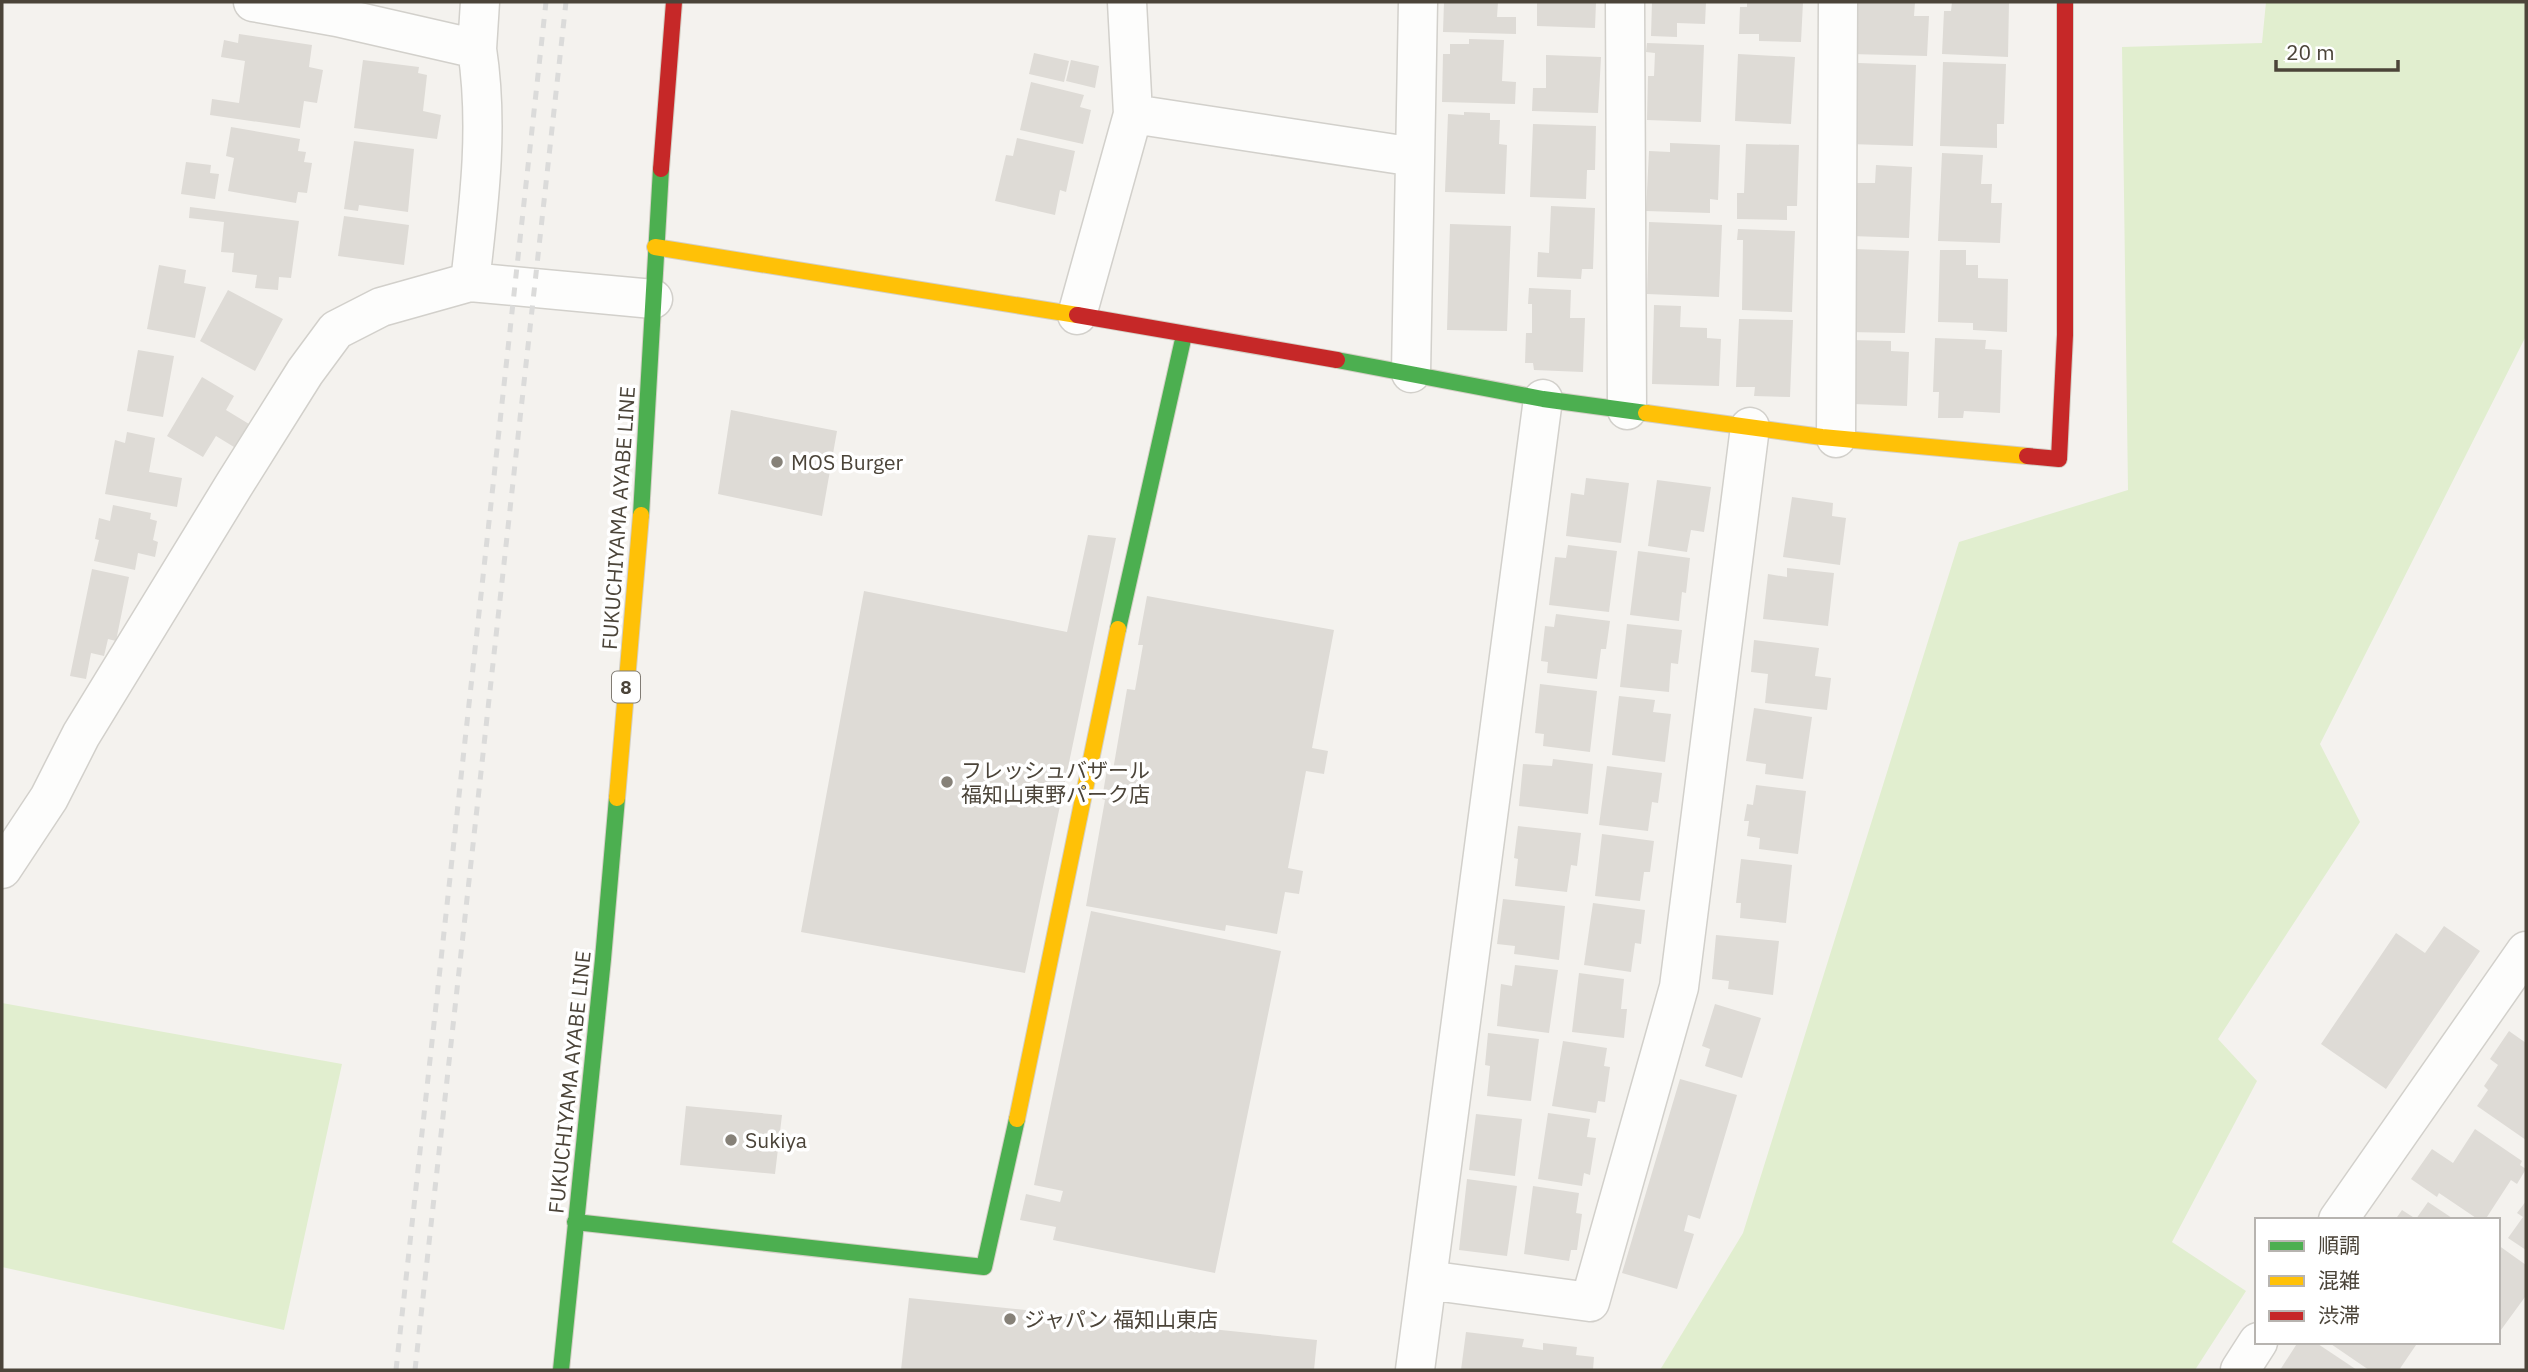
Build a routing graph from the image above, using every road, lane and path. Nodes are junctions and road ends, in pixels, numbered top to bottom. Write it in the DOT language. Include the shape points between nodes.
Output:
graph roads {
  1 [pos="253,2"];
  2 [pos="480,2"];
  3 [pos="674,2"];
  4 [pos="1127,2"];
  5 [pos="1418,2"];
  6 [pos="1625,2"];
  7 [pos="1838,2"];
  8 [pos="2065,2"];
  9 [pos="477,49"];
  10 [pos="1133,114"];
  11 [pos="1415,157"];
  12 [pos="655,247"];
  13 [pos="470,282"];
  14 [pos="653,299"];
  15 [pos="1077,315"];
  16 [pos="1184,335"];
  17 [pos="1411,373"];
  18 [pos="1543,399"];
  19 [pos="1627,410"];
  20 [pos="1750,427"];
  21 [pos="1836,439"];
  22 [pos="2,869"];
  23 [pos="2526,951"];
  24 [pos="2339,1218"];
  25 [pos="576,1222"];
  26 [pos="1427,1280"];
  27 [pos="2257,1344"];
  28 [pos="561,1370"];
  29 [pos="1415,1370"];
  30 [pos="2239,1370"];
  1 -- 9 [label="street"];
  2 -- 9 [label="street"];
  3 -- 12 [label="street, FUKUCHIYAMA AYABE LINE / 8"];
  4 -- 10 [label="street"];
  5 -- 11 [label="street"];
  6 -- 19 [label="street"];
  7 -- 21 [label="street"];
  8 -- 21 [label="street" via="2065,335 2059,459"];
  9 -- 13 [label="street" via="483,161"];
  10 -- 11 [label="street"];
  10 -- 15 [label="street"];
  11 -- 17 [label="street"];
  12 -- 14 [label="street, FUKUCHIYAMA AYABE LINE / 8"];
  12 -- 15 [label="street"];
  13 -- 14 [label="street"];
  13 -- 22 [label="street" via="381,307 336,330 234,485 81,735 49,798"];
  14 -- 25 [label="street, FUKUCHIYAMA AYABE LINE / 8" via="640,529"];
  15 -- 16 [label="street"];
  16 -- 17 [label="street"];
  16 -- 25 [label="street" via="984,1267"];
  17 -- 18 [label="street"];
  18 -- 19 [label="street"];
  18 -- 26 [label="street"];
  19 -- 20 [label="street"];
  20 -- 21 [label="street"];
  20 -- 26 [label="street" via="1679,987 1590,1302"];
  23 -- 24 [label="street"];
  25 -- 28 [label="street, FUKUCHIYAMA AYABE LINE / 8"];
  26 -- 29 [label="street"];
  27 -- 30 [label="street"];
}
